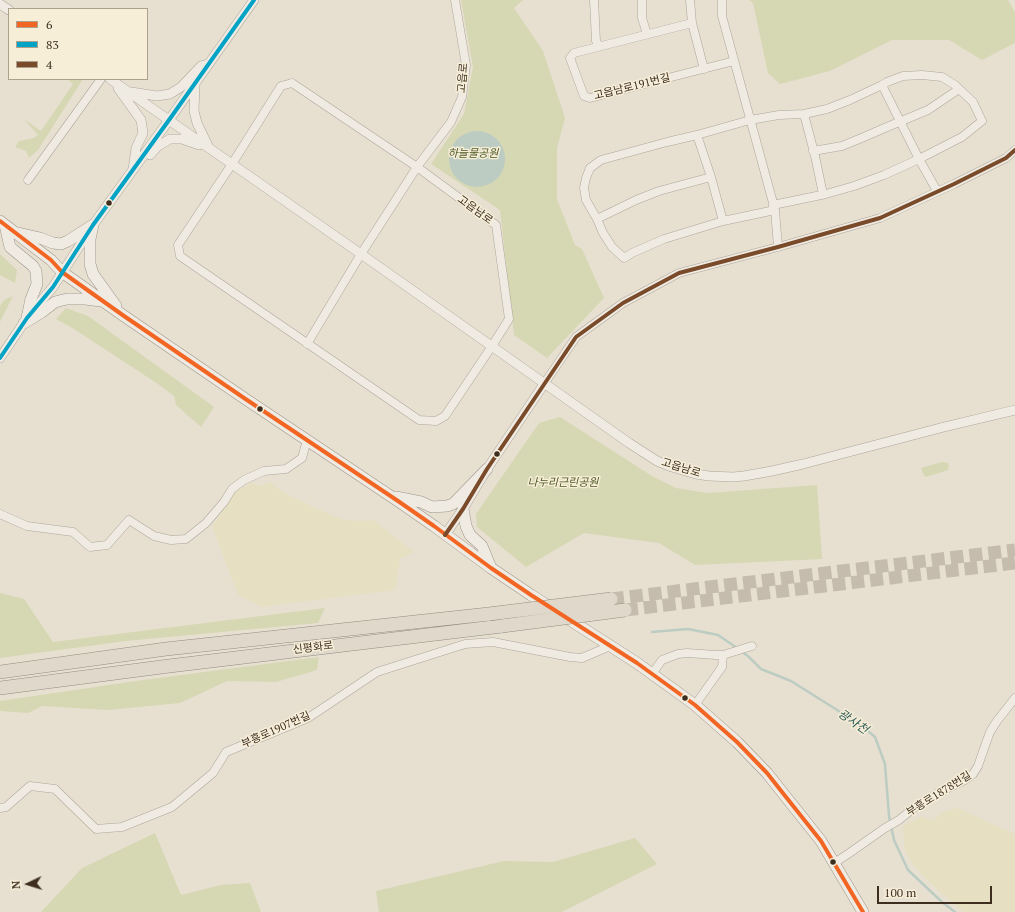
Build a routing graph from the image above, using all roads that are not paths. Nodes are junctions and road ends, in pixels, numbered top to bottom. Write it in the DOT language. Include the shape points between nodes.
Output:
graph roads {
  1 [pos="254,0"];
  2 [pos="455,0"];
  3 [pos="594,0"];
  4 [pos="642,0"];
  5 [pos="690,0"];
  6 [pos="722,0"];
  7 [pos="692,23"];
  8 [pos="647,34"];
  9 [pos="599,46"];
  10 [pos="734,61"];
  11 [pos="209,64"];
  12 [pos="704,69"];
  13 [pos="100,80"];
  14 [pos="112,80"];
  15 [pos="195,84"];
  16 [pos="882,85"];
  17 [pos="959,89"];
  18 [pos="128,92"];
  19 [pos="804,114"];
  20 [pos="170,120"];
  21 [pos="750,120"];
  22 [pos="900,122"];
  23 [pos="697,135"];
  24 [pos="208,148"];
  25 [pos="1015,150"];
  26 [pos="814,151"];
  27 [pos="919,159"];
  28 [pos="232,164"];
  29 [pos="417,167"];
  30 [pos="129,176"];
  31 [pos="711,177"];
  32 [pos="28,180"];
  33 [pos="937,192"];
  34 [pos="823,194"];
  35 [pos="774,208"];
  36 [pos="597,219"];
  37 [pos="723,221"];
  38 [pos="2,223"];
  39 [pos="93,225"];
  40 [pos="15,233"];
  41 [pos="778,247"];
  42 [pos="361,254"];
  43 [pos="62,272"];
  44 [pos="104,302"];
  45 [pos="124,316"];
  46 [pos="25,320"];
  47 [pos="308,344"];
  48 [pos="492,346"];
  49 [pos="0,358"];
  50 [pos="544,384"];
  51 [pos="1015,410"];
  52 [pos="307,440"];
  53 [pos="487,469"];
  54 [pos="389,495"];
  55 [pos="463,508"];
  56 [pos="0,514"];
  57 [pos="444,535"];
  58 [pos="491,568"];
  59 [pos="611,599"];
  60 [pos="625,610"];
  61 [pos="610,646"];
  62 [pos="752,646"];
  63 [pos="723,655"];
  64 [pos="0,672"];
  65 [pos="652,674"];
  66 [pos="0,688"];
  67 [pos="1015,698"];
  68 [pos="695,705"];
  69 [pos="0,808"];
  70 [pos="834,863"];
  71 [pos="863,912"];
  1 -- 11 [label="street"];
  2 -- 29 [label="street, 고읍로" via="466,65 462,97 451,122"];
  3 -- 9 [label="street" via="596,41"];
  4 -- 8 [label="street" via="642,18"];
  5 -- 7 [label="street"];
  6 -- 10 [label="street" via="722,16"];
  7 -- 8 [label="street, 고읍남로191번길"];
  7 -- 12 [label="street"];
  8 -- 9 [label="street, 고읍남로191번길"];
  9 -- 12 [label="street, 고읍남로191번길" via="574,53 570,58 584,96 590,98"];
  10 -- 12 [label="street, 고읍남로191번길"];
  10 -- 21 [label="street"];
  11 -- 15 [label="street"];
  11 -- 18 [label="street" via="201,66 182,87 170,94 157,96"];
  13 -- 32 [label="street"];
  14 -- 18 [label="street"];
  14 -- 30 [label="street" via="141,120 143,133 136,148"];
  15 -- 20 [label="street"];
  15 -- 24 [label="street" via="194,111"];
  16 -- 17 [label="street" via="903,76 922,75 942,77"];
  16 -- 19 [label="street" via="833,107"];
  16 -- 22 [label="street"];
  17 -- 22 [label="street" via="928,110"];
  17 -- 27 [label="street" via="973,102 982,121 962,136"];
  18 -- 20 [label="street"];
  19 -- 21 [label="street" via="779,114"];
  19 -- 26 [label="street"];
  20 -- 24 [label="street"];
  20 -- 30 [label="street"];
  21 -- 23 [label="street"];
  21 -- 35 [label="street"];
  22 -- 26 [label="street" via="842,146"];
  22 -- 27 [label="street"];
  23 -- 31 [label="street"];
  23 -- 36 [label="street" via="601,160 590,168 584,188 586,200"];
  24 -- 28 [label="street"];
  24 -- 30 [label="street" via="170,139 158,146"];
  25 -- 33 [label="street" via="1006,158"];
  26 -- 34 [label="street"];
  27 -- 33 [label="street"];
  27 -- 34 [label="street" via="854,186"];
  28 -- 29 [label="street, 고읍남로" via="281,86 292,83"];
  28 -- 42 [label="street, 고읍남로"];
  28 -- 47 [label="street, 고읍남로" via="178,245 180,256"];
  29 -- 42 [label="street"];
  29 -- 48 [label="street, 고읍남로" via="496,225 509,319"];
  30 -- 39 [label="street"];
  31 -- 36 [label="street" via="659,191"];
  31 -- 37 [label="street"];
  33 -- 41 [label="street" via="880,218"];
  34 -- 35 [label="street"];
  35 -- 37 [label="street"];
  35 -- 41 [label="street"];
  36 -- 37 [label="street" via="612,247 624,258 664,239"];
  38 -- 40 [label="main road"];
  38 -- 46 [label="main road" via="10,247 36,271 37,284"];
  39 -- 40 [label="main road" via="61,244"];
  39 -- 43 [label="street"];
  39 -- 45 [label="main road" via="90,264 93,274"];
  40 -- 43 [label="main road" via="51,260"];
  41 -- 50 [label="street" via="679,273 623,303 576,337"];
  42 -- 47 [label="street"];
  42 -- 48 [label="street, 고읍남로"];
  43 -- 44 [label="main road"];
  43 -- 46 [label="street" via="53,287"];
  44 -- 45 [label="main road"];
  44 -- 46 [label="main road" via="67,299 55,302"];
  45 -- 52 [label="main road"];
  46 -- 49 [label="street"];
  47 -- 48 [label="street, 고읍남로" via="419,420 436,422 445,416"];
  48 -- 50 [label="street, 고읍남로"];
  50 -- 51 [label="street, 고읍남로" via="657,461 696,474 722,477 772,472"];
  50 -- 53 [label="street"];
  52 -- 54 [label="main road"];
  52 -- 56 [label="street" via="302,458 286,469 264,471 232,488 206,523 186,539 171,540 154,536 129,520 107,545 90,547 73,532 27,526"];
  53 -- 54 [label="main road" via="453,504 447,506 432,507"];
  53 -- 55 [label="street"];
  54 -- 57 [label="main road"];
  55 -- 57 [label="street"];
  55 -- 58 [label="main road" via="470,535 482,546"];
  57 -- 58 [label="main road"];
  58 -- 61 [label="main road"];
  59 -- 64 [label="highway, 신평화로, bridge" via="166,649"];
  60 -- 66 [label="highway, 신평화로, bridge"];
  61 -- 65 [label="main road"];
  61 -- 69 [label="street, 부흥로1907번길" via="582,658 493,642 465,644 377,672 308,718 226,752 212,773 172,807 122,827 96,829 55,789 30,786 6,807"];
  62 -- 63 [label="street"];
  63 -- 65 [label="street" via="678,654 662,660"];
  63 -- 68 [label="street" via="722,667"];
  65 -- 68 [label="main road"];
  67 -- 70 [label="street, 부흥로1878번길" via="990,732 973,774 915,807"];
  68 -- 70 [label="main road" via="767,773 821,841"];
  70 -- 71 [label="main road"];
}
